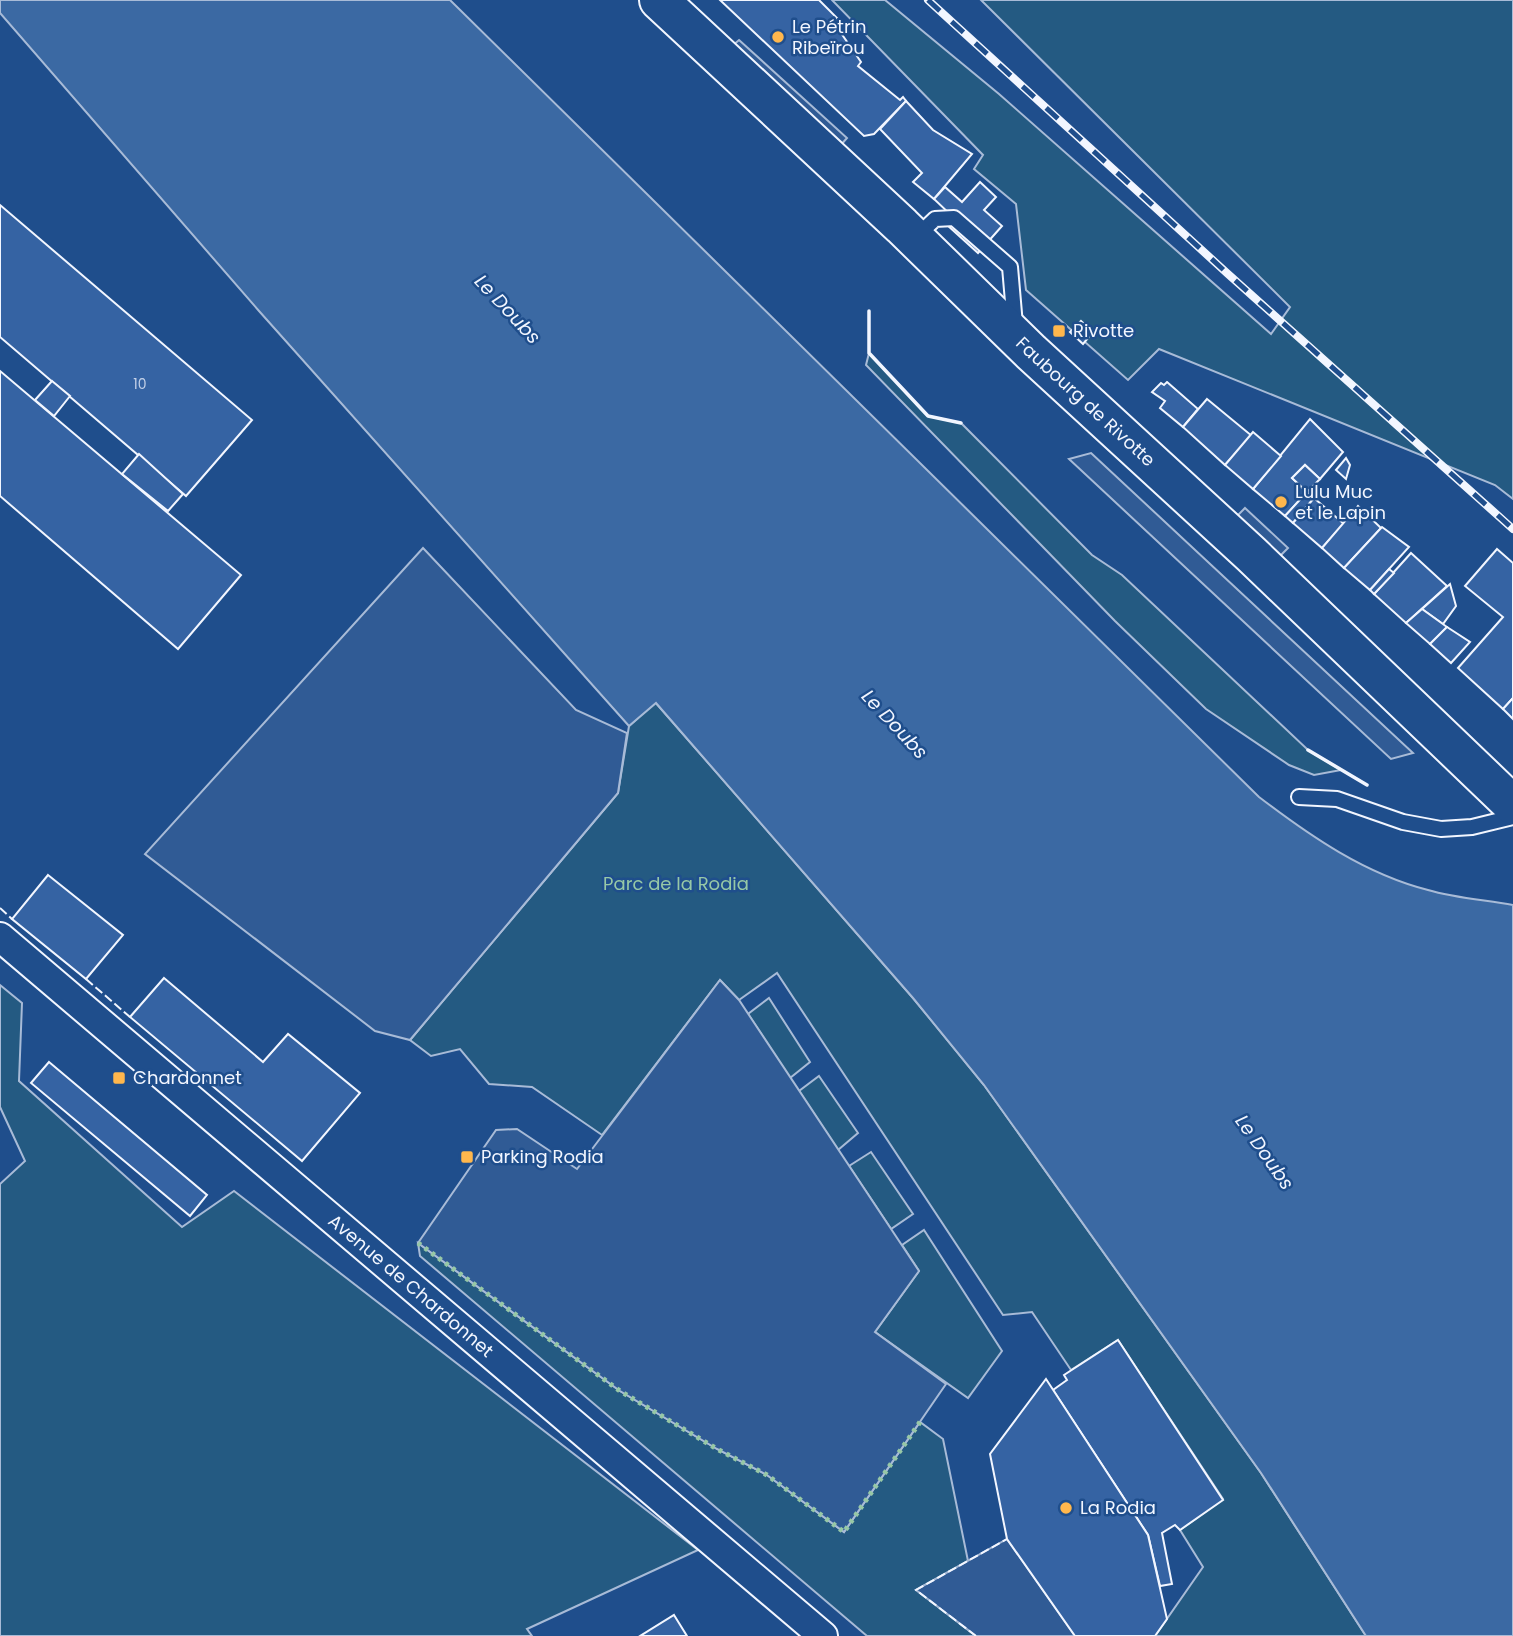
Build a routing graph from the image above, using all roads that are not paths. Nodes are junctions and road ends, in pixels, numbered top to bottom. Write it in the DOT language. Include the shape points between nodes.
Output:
graph roads {
  1 [pos="659,0"];
  2 [pos="1299,797"];
  3 [pos="1513,804"];
  4 [pos="1513,817"];
  5 [pos="0,937"];
  6 [pos="823,1636"];
  1 -- 3 [label="main road, Faubourg de Rivotte"];
  2 -- 4 [label="lane" via="1337,799 1403,822 1441,829"];
  5 -- 6 [label="street, Avenue de Chardonnet"];
}
